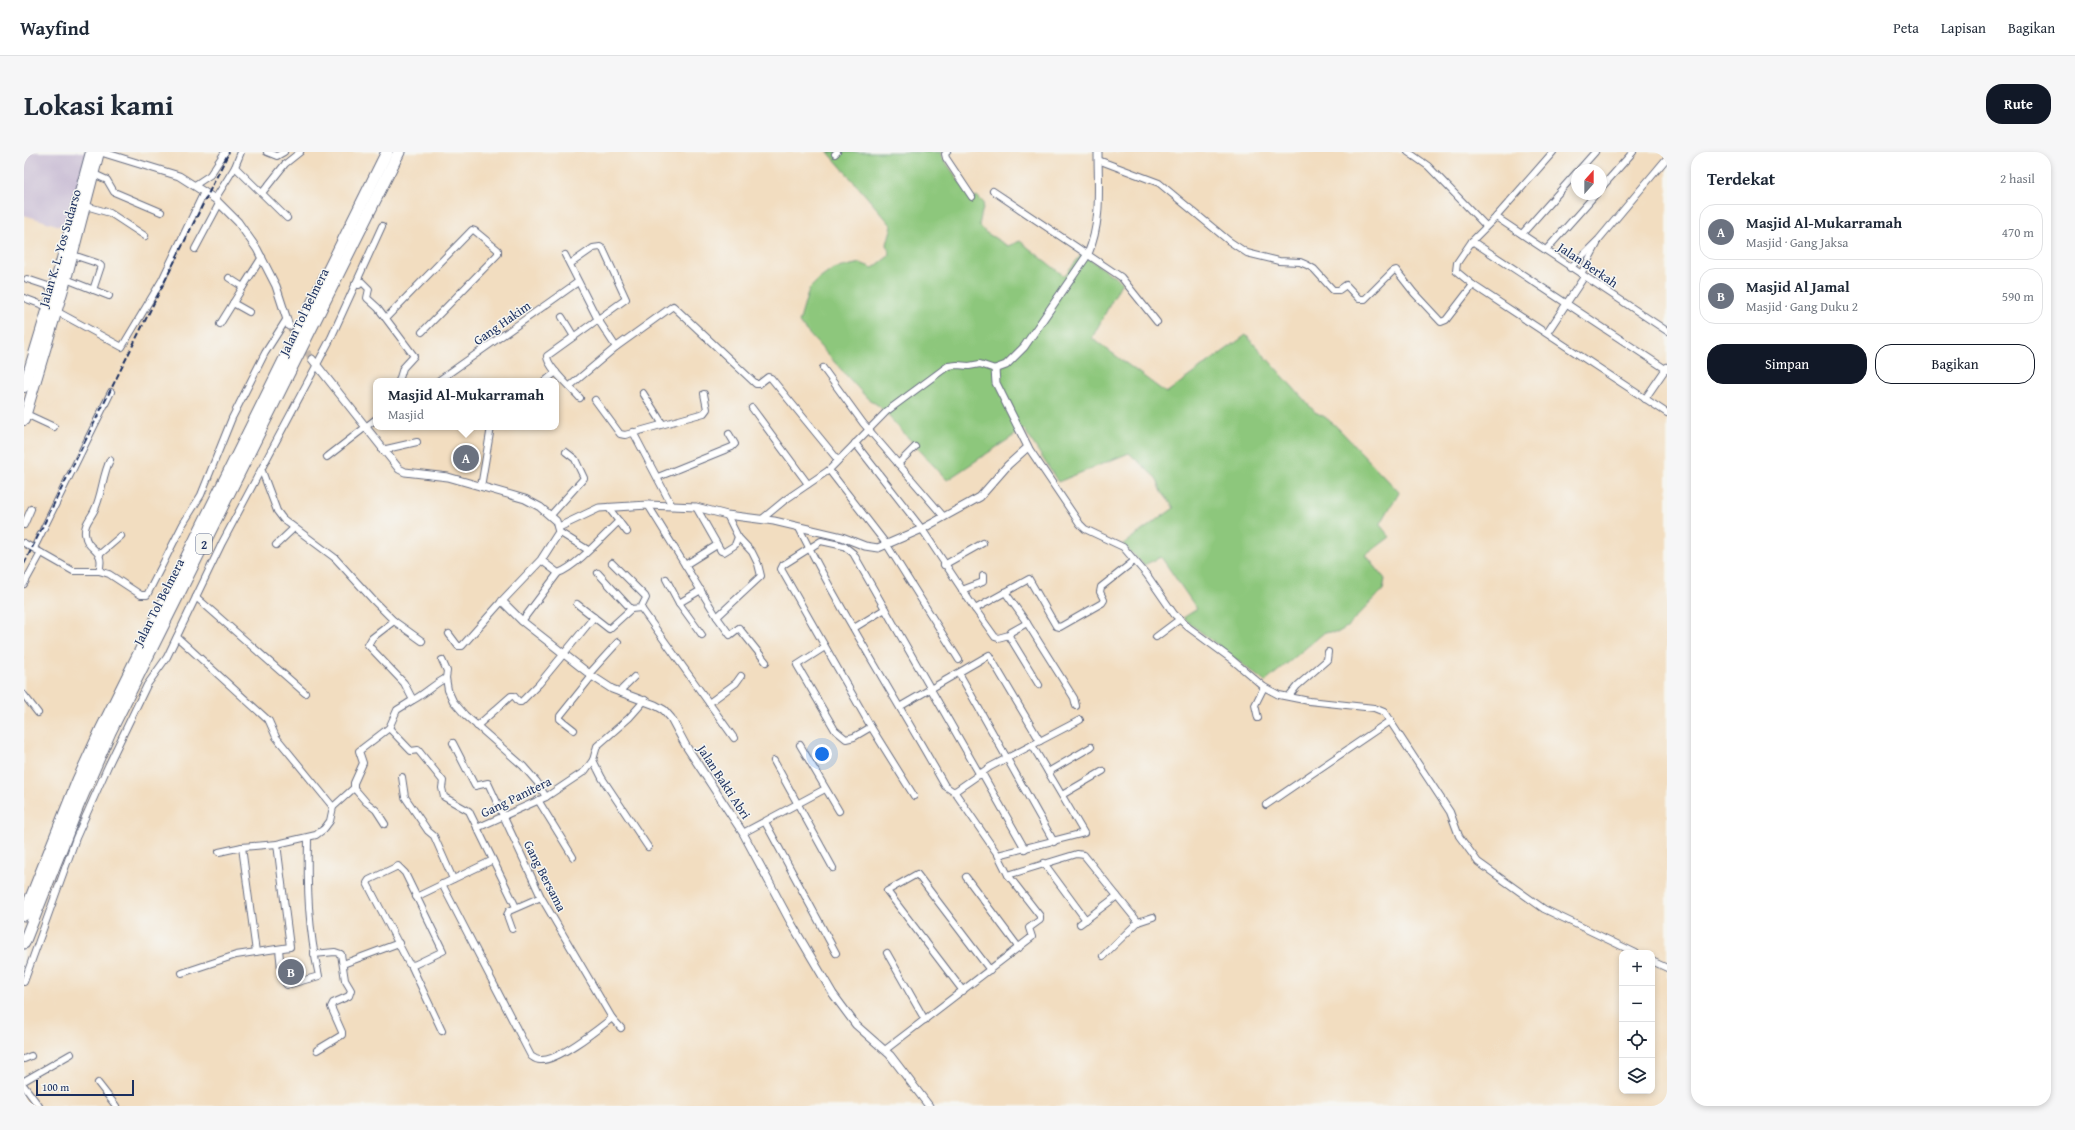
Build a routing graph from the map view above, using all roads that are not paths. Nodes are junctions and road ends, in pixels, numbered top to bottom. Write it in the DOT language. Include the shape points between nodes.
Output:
graph roads {
  1 [pos="91,152"];
  2 [pos="100,152"];
  3 [pos="225,152"];
  4 [pos="241,152"];
  5 [pos="267,152"];
  6 [pos="284,152"];
  7 [pos="300,152"];
  8 [pos="387,152"];
  9 [pos="399,152"];
  10 [pos="947,152"];
  11 [pos="1098,152"];
  12 [pos="1408,152"];
  13 [pos="1553,152"];
  14 [pos="1595,152"];
  15 [pos="1633,152"];
  16 [pos="1667,158"];
  17 [pos="1098,160"];
  18 [pos="1584,164"];
  19 [pos="235,168"];
  20 [pos="94,174"];
  21 [pos="1571,179"];
  22 [pos="1607,181"];
  23 [pos="195,185"];
  24 [pos="993,191"];
  25 [pos="204,192"];
  26 [pos="262,193"];
  27 [pos="972,197"];
  28 [pos="1591,200"];
  29 [pos="217,202"];
  30 [pos="86,206"];
  31 [pos="160,212"];
  32 [pos="1496,217"];
  33 [pos="287,218"];
  34 [pos="382,226"];
  35 [pos="1486,226"];
  36 [pos="1522,234"];
  37 [pos="145,236"];
  38 [pos="1600,239"];
  39 [pos="1472,241"];
  40 [pos="195,249"];
  41 [pos="1546,250"];
  42 [pos="1088,254"];
  43 [pos="73,255"];
  44 [pos="565,255"];
  45 [pos="262,257"];
  46 [pos="570,264"];
  47 [pos="1570,268"];
  48 [pos="1582,276"];
  49 [pos="27,278"];
  50 [pos="229,278"];
  51 [pos="66,279"];
  52 [pos="578,282"];
  53 [pos="355,284"];
  54 [pos="1473,285"];
  55 [pos="243,287"];
  56 [pos="54,288"];
  57 [pos="93,290"];
  58 [pos="109,296"];
  59 [pos="24,298"];
  60 [pos="233,303"];
  61 [pos="1567,304"];
  62 [pos="52,309"];
  63 [pos="249,312"];
  64 [pos="562,317"];
  65 [pos="386,318"];
  66 [pos="597,318"];
  67 [pos="1157,322"];
  68 [pos="288,323"];
  69 [pos="220,324"];
  70 [pos="1667,331"];
  71 [pos="422,332"];
  72 [pos="1547,333"];
  73 [pos="573,335"];
  74 [pos="616,347"];
  75 [pos="314,362"];
  76 [pos="27,368"];
  77 [pos="823,368"];
  78 [pos="995,369"];
  79 [pos="1667,369"];
  80 [pos="556,372"];
  81 [pos="400,378"];
  82 [pos="442,378"];
  83 [pos="548,378"];
  84 [pos="570,386"];
  85 [pos="24,387"];
  86 [pos="111,392"];
  87 [pos="643,392"];
  88 [pos="704,394"];
  89 [pos="580,398"];
  90 [pos="1645,399"];
  91 [pos="595,400"];
  92 [pos="752,408"];
  93 [pos="1667,413"];
  94 [pos="25,417"];
  95 [pos="373,422"];
  96 [pos="662,423"];
  97 [pos="54,427"];
  98 [pos="366,428"];
  99 [pos="868,428"];
  100 [pos="490,430"];
  101 [pos="633,432"];
  102 [pos="729,434"];
  103 [pos="417,442"];
  104 [pos="855,443"];
  105 [pos="915,447"];
  106 [pos="1028,447"];
  107 [pos="382,450"];
  108 [pos="566,452"];
  109 [pos="327,457"];
  110 [pos="110,460"];
  111 [pos="838,460"];
  112 [pos="898,464"];
  113 [pos="262,470"];
  114 [pos="829,470"];
  115 [pos="658,477"];
  116 [pos="808,484"];
  117 [pos="481,487"];
  118 [pos="648,505"];
  119 [pos="672,506"];
  120 [pos="608,507"];
  121 [pos="696,507"];
  122 [pos="31,509"];
  123 [pos="550,515"];
  124 [pos="727,516"];
  125 [pos="944,517"];
  126 [pos="762,519"];
  127 [pos="619,522"];
  128 [pos="24,525"];
  129 [pos="294,528"];
  130 [pos="799,528"];
  131 [pos="559,529"];
  132 [pos="922,529"];
  133 [pos="627,532"];
  134 [pos="121,536"];
  135 [pos="738,537"];
  136 [pos="24,543"];
  137 [pos="983,543"];
  138 [pos="276,545"];
  139 [pos="887,545"];
  140 [pos="717,546"];
  141 [pos="34,548"];
  142 [pos="808,548"];
  143 [pos="588,550"];
  144 [pos="41,553"];
  145 [pos="100,554"];
  146 [pos="541,560"];
  147 [pos="1134,561"];
  148 [pos="612,563"];
  149 [pos="685,565"];
  150 [pos="944,565"];
  151 [pos="99,571"];
  152 [pos="558,572"];
  153 [pos="598,573"];
  154 [pos="983,576"];
  155 [pos="666,579"];
  156 [pos="24,584"];
  157 [pos="701,590"];
  158 [pos="962,590"];
  159 [pos="1005,592"];
  160 [pos="196,597"];
  161 [pos="502,601"];
  162 [pos="679,603"];
  163 [pos="577,604"];
  164 [pos="641,608"];
  165 [pos="631,609"];
  166 [pos="885,609"];
  167 [pos="975,609"];
  168 [pos="594,617"];
  169 [pos="718,617"];
  170 [pos="1180,619"];
  171 [pos="394,621"];
  172 [pos="522,621"];
  173 [pos="1027,623"];
  174 [pos="854,628"];
  175 [pos="449,634"];
  176 [pos="702,635"];
  177 [pos="1009,635"];
  178 [pos="177,637"];
  179 [pos="1156,637"];
  180 [pos="422,641"];
  181 [pos="618,642"];
  182 [pos="825,647"];
  183 [pos="1328,652"];
  184 [pos="562,654"];
  185 [pos="442,660"];
  186 [pos="959,660"];
  187 [pos="766,662"];
  188 [pos="959,673"];
  189 [pos="591,675"];
  190 [pos="741,676"];
  191 [pos="634,677"];
  192 [pos="446,678"];
  193 [pos="1039,685"];
  194 [pos="1264,687"];
  195 [pos="930,689"];
  196 [pos="620,692"];
  197 [pos="305,693"];
  198 [pos="24,695"];
  199 [pos="1289,696"];
  200 [pos="413,700"];
  201 [pos="645,700"];
  202 [pos="709,703"];
  203 [pos="900,706"];
  204 [pos="1076,706"];
  205 [pos="38,713"];
  206 [pos="1258,718"];
  207 [pos="1080,720"];
  208 [pos="1391,720"];
  209 [pos="477,726"];
  210 [pos="871,727"];
  211 [pos="389,728"];
  212 [pos="574,730"];
  213 [pos="734,738"];
  214 [pos="1040,741"];
  215 [pos="453,743"];
  216 [pos="800,745"];
  217 [pos="1032,745"];
  218 [pos="1091,746"];
  219 [pos="1009,759"];
  220 [pos="593,760"];
  221 [pos="774,761"];
  222 [pos="1103,771"];
  223 [pos="1048,772"];
  224 [pos="981,774"];
  225 [pos="402,777"];
  226 [pos="354,788"];
  227 [pos="825,789"];
  228 [pos="954,791"];
  229 [pos="1062,795"];
  230 [pos="914,796"];
  231 [pos="546,797"];
  232 [pos="538,800"];
  233 [pos="798,804"];
  234 [pos="1266,805"];
  235 [pos="334,807"];
  236 [pos="839,811"];
  237 [pos="503,816"];
  238 [pos="765,822"];
  239 [pos="385,824"];
  240 [pos="478,828"];
  241 [pos="743,833"];
  242 [pos="308,838"];
  243 [pos="1054,842"];
  244 [pos="277,844"];
  245 [pos="242,847"];
  246 [pos="648,847"];
  247 [pos="1025,849"];
  248 [pos="219,852"];
  249 [pos="996,852"];
  250 [pos="573,858"];
  251 [pos="493,860"];
  252 [pos="1044,863"];
  253 [pos="833,868"];
  254 [pos="1008,874"];
  255 [pos="966,877"];
  256 [pos="453,879"];
  257 [pos="442,884"];
  258 [pos="1117,896"];
  259 [pos="416,897"];
  260 [pos="541,897"];
  261 [pos="516,908"];
  262 [pos="24,915"];
  263 [pos="1153,917"];
  264 [pos="1086,920"];
  265 [pos="1138,922"];
  266 [pos="1080,924"];
  267 [pos="512,929"];
  268 [pos="24,943"];
  269 [pos="399,943"];
  270 [pos="1019,948"];
  271 [pos="278,949"];
  272 [pos="1630,950"];
  273 [pos="256,952"];
  274 [pos="836,952"];
  275 [pos="887,953"];
  276 [pos="314,954"];
  277 [pos="1103,956"];
  278 [pos="1655,962"];
  279 [pos="343,964"];
  280 [pos="411,965"];
  281 [pos="1667,968"];
  282 [pos="990,970"];
  283 [pos="182,973"];
  284 [pos="24,982"];
  285 [pos="963,991"];
  286 [pos="612,1018"];
  287 [pos="925,1020"];
  288 [pos="621,1028"];
  289 [pos="442,1030"];
  290 [pos="317,1050"];
  291 [pos="885,1050"];
  292 [pos="71,1054"];
  293 [pos="31,1056"];
  294 [pos="24,1059"];
  295 [pos="24,1081"];
  296 [pos="98,1083"];
  297 [pos="24,1086"];
  298 [pos="39,1106"];
  299 [pos="116,1106"];
  300 [pos="929,1106"];
  1 -- 56 [label="highway, Jalan K. L. Yos Sudarso"];
  2 -- 20 [label="highway, Jalan K. L. Yos Sudarso"];
  2 -- 23 [label="street" via="179,176"];
  3 -- 23 [label="street" via="210,175"];
  4 -- 19 [label="street"];
  5 -- 6 [label="street" via="277,156"];
  7 -- 26 [label="street" via="285,164"];
  8 -- 262 [label="highway, Jalan Tol Belmera / 2" via="104,723 74,787"];
  9 -- 268 [label="highway, Jalan Tol Belmera / 2" via="110,732"];
  10 -- 27 [label="street" via="946,158"];
  11 -- 17 [label="street"];
  12 -- 35 [label="street" via="1428,166"];
  13 -- 32 [label="street"];
  14 -- 18 [label="street"];
  15 -- 22 [label="street"];
  16 -- 38 [label="street"];
  17 -- 42 [label="street" via="1100,204"];
  17 -- 54 [label="street" via="1159,183 1246,253 1279,261 1300,262 1314,269 1333,290 1339,290 1346,285 1359,299 1365,299 1396,270 1440,322 1446,320"];
  19 -- 26 [label="street"];
  19 -- 29 [label="street"];
  20 -- 30 [label="highway, Jalan K. L. Yos Sudarso"];
  20 -- 31 [label="street" via="107,180 114,192"];
  21 -- 36 [label="street"];
  23 -- 25 [label="street"];
  24 -- 42 [label="street"];
  25 -- 29 [label="street"];
  25 -- 62 [label="street" via="162,280 122,347"];
  26 -- 33 [label="street"];
  28 -- 41 [label="street"];
  29 -- 40 [label="street"];
  29 -- 45 [label="street" via="238,222"];
  30 -- 37 [label="street" via="110,213"];
  30 -- 43 [label="highway, Jalan K. L. Yos Sudarso"];
  32 -- 35 [label="street"];
  32 -- 36 [label="street, Jalan Berkah"];
  34 -- 53 [label="street"];
  35 -- 39 [label="street"];
  36 -- 41 [label="street, Jalan Berkah"];
  38 -- 47 [label="street"];
  38 -- 48 [label="street"];
  39 -- 54 [label="street" via="1457,263 1456,271"];
  39 -- 61 [label="street"];
  41 -- 47 [label="street, Jalan Berkah"];
  42 -- 67 [label="street" via="1121,276"];
  42 -- 78 [label="street" via="1024,347 1006,365"];
  43 -- 51 [label="highway, Jalan K. L. Yos Sudarso"];
  43 -- 57 [label="street" via="101,266"];
  44 -- 46 [label="street"];
  45 -- 55 [label="street"];
  45 -- 68 [label="street" via="276,286"];
  46 -- 52 [label="street"];
  46 -- 66 [label="street" via="596,247 603,249 626,299"];
  47 -- 48 [label="street, Jalan Berkah"];
  48 -- 61 [label="street"];
  48 -- 70 [label="street, Jalan Berkah"];
  49 -- 56 [label="street"];
  50 -- 55 [label="street"];
  51 -- 57 [label="street"];
  51 -- 62 [label="highway, Jalan K. L. Yos Sudarso"];
  52 -- 66 [label="street"];
  52 -- 82 [label="street, Gang Hakim"];
  53 -- 65 [label="street" via="359,286 362,282 369,289 367,298"];
  53 -- 75 [label="street"];
  54 -- 72 [label="street"];
  55 -- 60 [label="street"];
  56 -- 62 [label="highway, Jalan K. L. Yos Sudarso"];
  57 -- 58 [label="street"];
  59 -- 62 [label="street"];
  60 -- 63 [label="street"];
  60 -- 69 [label="street"];
  61 -- 72 [label="street"];
  61 -- 79 [label="street"];
  62 -- 76 [label="highway, Jalan K. L. Yos Sudarso"];
  62 -- 94 [label="highway, Jalan K. L. Yos Sudarso"];
  64 -- 73 [label="street"];
  65 -- 71 [label="street" via="472,230 475,231 498,250 498,254"];
  65 -- 81 [label="street" via="414,356 403,368"];
  66 -- 73 [label="street"];
  66 -- 74 [label="street"];
  68 -- 151 [label="street" via="265,353 232,418 201,495 183,524 147,595 141,595 109,574"];
  72 -- 90 [label="street"];
  73 -- 80 [label="street" via="547,356 546,359"];
  74 -- 84 [label="street"];
  74 -- 111 [label="street" via="670,307 676,307 756,384 768,377 771,378"];
  75 -- 98 [label="street"];
  75 -- 113 [label="street"];
  76 -- 85 [label="highway, Jalan K. L. Yos Sudarso"];
  77 -- 99 [label="street"];
  78 -- 99 [label="street" via="980,364 948,366 886,411"];
  78 -- 106 [label="street" via="996,383"];
  79 -- 90 [label="street"];
  80 -- 83 [label="street"];
  80 -- 84 [label="street"];
  84 -- 89 [label="street"];
  86 -- 141 [label="street"];
  87 -- 96 [label="street"];
  88 -- 96 [label="street" via="706,412"];
  90 -- 93 [label="street"];
  91 -- 101 [label="street" via="620,434"];
  92 -- 116 [label="street"];
  94 -- 97 [label="street"];
  95 -- 98 [label="street"];
  96 -- 101 [label="street"];
  98 -- 107 [label="street"];
  98 -- 109 [label="street"];
  99 -- 104 [label="street"];
  99 -- 112 [label="street"];
  100 -- 117 [label="street"];
  101 -- 115 [label="street"];
  102 -- 115 [label="street" via="735,444 732,447"];
  103 -- 107 [label="street"];
  104 -- 111 [label="street"];
  104 -- 132 [label="street"];
  105 -- 112 [label="street"];
  106 -- 125 [label="street" via="980,497"];
  106 -- 147 [label="street" via="1085,530 1120,545"];
  107 -- 117 [label="street" via="405,472 448,476"];
  108 -- 123 [label="street" via="575,459 584,478"];
  110 -- 145 [label="street" via="95,510 85,532 91,547"];
  111 -- 114 [label="street"];
  112 -- 125 [label="street"];
  113 -- 129 [label="street" via="277,511"];
  113 -- 160 [label="street"];
  114 -- 116 [label="street"];
  114 -- 139 [label="street"];
  115 -- 119 [label="street"];
  116 -- 126 [label="street"];
  117 -- 123 [label="street" via="525,499"];
  118 -- 119 [label="street"];
  118 -- 120 [label="street"];
  118 -- 149 [label="street"];
  119 -- 121 [label="street"];
  120 -- 127 [label="street"];
  120 -- 131 [label="street" via="590,511"];
  121 -- 124 [label="street"];
  121 -- 140 [label="street"];
  122 -- 128 [label="street"];
  123 -- 131 [label="street"];
  124 -- 126 [label="street"];
  124 -- 135 [label="street"];
  125 -- 132 [label="street"];
  126 -- 130 [label="street"];
  127 -- 133 [label="street"];
  127 -- 143 [label="street"];
  129 -- 138 [label="street"];
  129 -- 171 [label="street" via="335,558"];
  130 -- 139 [label="street" via="871,548"];
  130 -- 142 [label="street"];
  131 -- 143 [label="street"];
  131 -- 146 [label="street"];
  132 -- 139 [label="street"];
  132 -- 150 [label="street"];
  134 -- 145 [label="street"];
  135 -- 140 [label="street" via="735,545 724,552"];
  135 -- 169 [label="street" via="752,552 761,576"];
  136 -- 141 [label="street"];
  137 -- 150 [label="street"];
  139 -- 186 [label="street"];
  140 -- 149 [label="street"];
  141 -- 144 [label="street"];
  142 -- 166 [label="street" via="824,541 850,550"];
  142 -- 174 [label="street"];
  142 -- 182 [label="street" via="783,565 781,570"];
  143 -- 152 [label="street" via="565,570"];
  144 -- 151 [label="street" via="73,571"];
  144 -- 156 [label="street"];
  145 -- 151 [label="street" via="102,562"];
  146 -- 152 [label="street"];
  146 -- 161 [label="street"];
  147 -- 159 [label="street" via="1101,588 1104,600 1102,603 1060,627 1056,626 1031,580 1026,579"];
  147 -- 170 [label="street" via="1148,575"];
  148 -- 164 [label="street" via="646,598"];
  149 -- 157 [label="street"];
  150 -- 158 [label="street"];
  152 -- 172 [label="street"];
  153 -- 165 [label="street"];
  154 -- 158 [label="street" via="983,582"];
  155 -- 162 [label="street"];
  157 -- 162 [label="street"];
  157 -- 169 [label="street"];
  158 -- 167 [label="street"];
  159 -- 167 [label="street"];
  159 -- 173 [label="street"];
  160 -- 178 [label="street"];
  160 -- 197 [label="street"];
  161 -- 172 [label="street, Jalan Bakti Abri"];
  161 -- 175 [label="street" via="462,646 458,646"];
  162 -- 176 [label="street"];
  163 -- 168 [label="street"];
  164 -- 165 [label="street"];
  164 -- 202 [label="street"];
  165 -- 168 [label="street" via="609,629"];
  166 -- 174 [label="street"];
  166 -- 195 [label="street"];
  167 -- 177 [label="street" via="995,637"];
  168 -- 184 [label="street"];
  169 -- 187 [label="street" via="730,635 739,628"];
  170 -- 179 [label="street"];
  170 -- 194 [label="street"];
  171 -- 180 [label="street"];
  171 -- 200 [label="street" via="372,638 368,645 404,683"];
  172 -- 184 [label="street, Jalan Bakti Abri"];
  173 -- 177 [label="street"];
  173 -- 204 [label="street" via="1074,698"];
  174 -- 203 [label="street"];
  177 -- 193 [label="street"];
  178 -- 235 [label="street" via="269,721 276,737"];
  178 -- 284 [label="street" via="167,657 147,685 76,838"];
  181 -- 189 [label="street"];
  182 -- 210 [label="street"];
  182 -- 210 [label="street" via="797,665 835,730 846,739"];
  183 -- 199 [label="street" via="1327,660"];
  184 -- 189 [label="street, Jalan Bakti Abri"];
  184 -- 209 [label="street" via="521,702 510,696"];
  185 -- 192 [label="street" via="447,671"];
  188 -- 195 [label="street"];
  188 -- 214 [label="street" via="989,655"];
  188 -- 219 [label="street"];
  189 -- 196 [label="street, Jalan Bakti Abri"];
  189 -- 212 [label="street" via="560,716 560,719"];
  190 -- 202 [label="street" via="736,683"];
  191 -- 196 [label="street"];
  192 -- 200 [label="street"];
  192 -- 209 [label="street" via="448,690 454,701"];
  194 -- 199 [label="street"];
  194 -- 206 [label="street" via="1255,705"];
  195 -- 203 [label="street"];
  195 -- 224 [label="street"];
  196 -- 201 [label="street, Jalan Bakti Abri"];
  198 -- 205 [label="street"];
  199 -- 208 [label="street" via="1309,701 1374,708 1382,710"];
  200 -- 211 [label="street" via="397,710"];
  201 -- 220 [label="street, Gang Panitera" via="597,746"];
  201 -- 241 [label="street, Jalan Bakti Abri" via="664,710 671,718 686,746"];
  202 -- 213 [label="street"];
  203 -- 228 [label="street" via="945,786"];
  207 -- 214 [label="street"];
  208 -- 234 [label="street"];
  208 -- 272 [label="street" via="1450,812 1465,846 1478,862 1544,909"];
  209 -- 231 [label="street" via="523,766"];
  210 -- 230 [label="street"];
  211 -- 226 [label="street" via="359,751 363,763"];
  211 -- 240 [label="street" via="411,751 418,750 443,780 444,797 467,808"];
  214 -- 217 [label="street"];
  215 -- 237 [label="street, Gang Bersama" via="474,786 488,783"];
  216 -- 227 [label="street"];
  217 -- 219 [label="street"];
  217 -- 223 [label="street"];
  218 -- 223 [label="street"];
  219 -- 224 [label="street"];
  219 -- 243 [label="street"];
  220 -- 231 [label="street, Gang Panitera" via="585,771"];
  220 -- 246 [label="street" via="602,778"];
  221 -- 233 [label="street"];
  222 -- 229 [label="street"];
  223 -- 229 [label="street"];
  224 -- 228 [label="street"];
  224 -- 247 [label="street"];
  225 -- 256 [label="street" via="405,797 434,836"];
  226 -- 235 [label="street"];
  226 -- 239 [label="street" via="376,810"];
  227 -- 233 [label="street"];
  227 -- 236 [label="street"];
  228 -- 249 [label="street"];
  229 -- 243 [label="street" via="1084,833"];
  231 -- 232 [label="street, Gang Panitera"];
  232 -- 237 [label="street, Gang Panitera"];
  232 -- 250 [label="street"];
  233 -- 238 [label="street"];
  233 -- 253 [label="street"];
  235 -- 242 [label="street" via="330,821 324,829"];
  237 -- 240 [label="street, Gang Panitera"];
  237 -- 260 [label="street, Gang Bersama"];
  238 -- 241 [label="street"];
  238 -- 274 [label="street"];
  240 -- 251 [label="street"];
  241 -- 291 [label="street, Jalan Bakti Abri" via="833,994 856,1025"];
  242 -- 244 [label="street"];
  242 -- 276 [label="street" via="307,896"];
  243 -- 247 [label="street"];
  244 -- 245 [label="street"];
  244 -- 271 [label="street" via="290,947"];
  245 -- 248 [label="street"];
  245 -- 273 [label="street"];
  247 -- 254 [label="street" via="998,855"];
  251 -- 256 [label="street"];
  251 -- 261 [label="street"];
  252 -- 254 [label="street"];
  252 -- 258 [label="street" via="1077,854 1084,855"];
  252 -- 264 [label="street"];
  254 -- 270 [label="street" via="1040,916 1040,920 1029,928 1032,937"];
  255 -- 270 [label="street"];
  256 -- 257 [label="street"];
  257 -- 259 [label="street"];
  257 -- 286 [label="street" via="531,1056 541,1061 551,1058 590,1035"];
  258 -- 264 [label="street"];
  258 -- 265 [label="street"];
  259 -- 269 [label="street" via="403,869 398,866 367,883"];
  259 -- 280 [label="street" via="443,951"];
  260 -- 261 [label="street"];
  260 -- 286 [label="street, Gang Bersama"];
  261 -- 267 [label="street" via="508,912"];
  263 -- 265 [label="street"];
  264 -- 266 [label="street"];
  265 -- 277 [label="street"];
  269 -- 279 [label="street"];
  269 -- 280 [label="street"];
  270 -- 282 [label="street"];
  271 -- 273 [label="street"];
  271 -- 276 [label="street" via="282,979 289,986 319,976"];
  273 -- 283 [label="street" via="236,955"];
  275 -- 287 [label="street"];
  276 -- 279 [label="street" via="338,952"];
  278 -- 281 [label="street"];
  279 -- 290 [label="street" via="350,993 333,1003 331,1007 342,1035"];
  280 -- 289 [label="street"];
  282 -- 285 [label="street"];
  282 -- 285 [label="street" via="917,874 887,891"];
  285 -- 287 [label="street"];
  286 -- 288 [label="street, Gang Bersama"];
  287 -- 291 [label="street"];
  291 -- 300 [label="street, Jalan Bakti Abri"];
  292 -- 295 [label="street"];
  293 -- 294 [label="street"];
  296 -- 299 [label="street"];
  297 -- 298 [label="street"];
}
